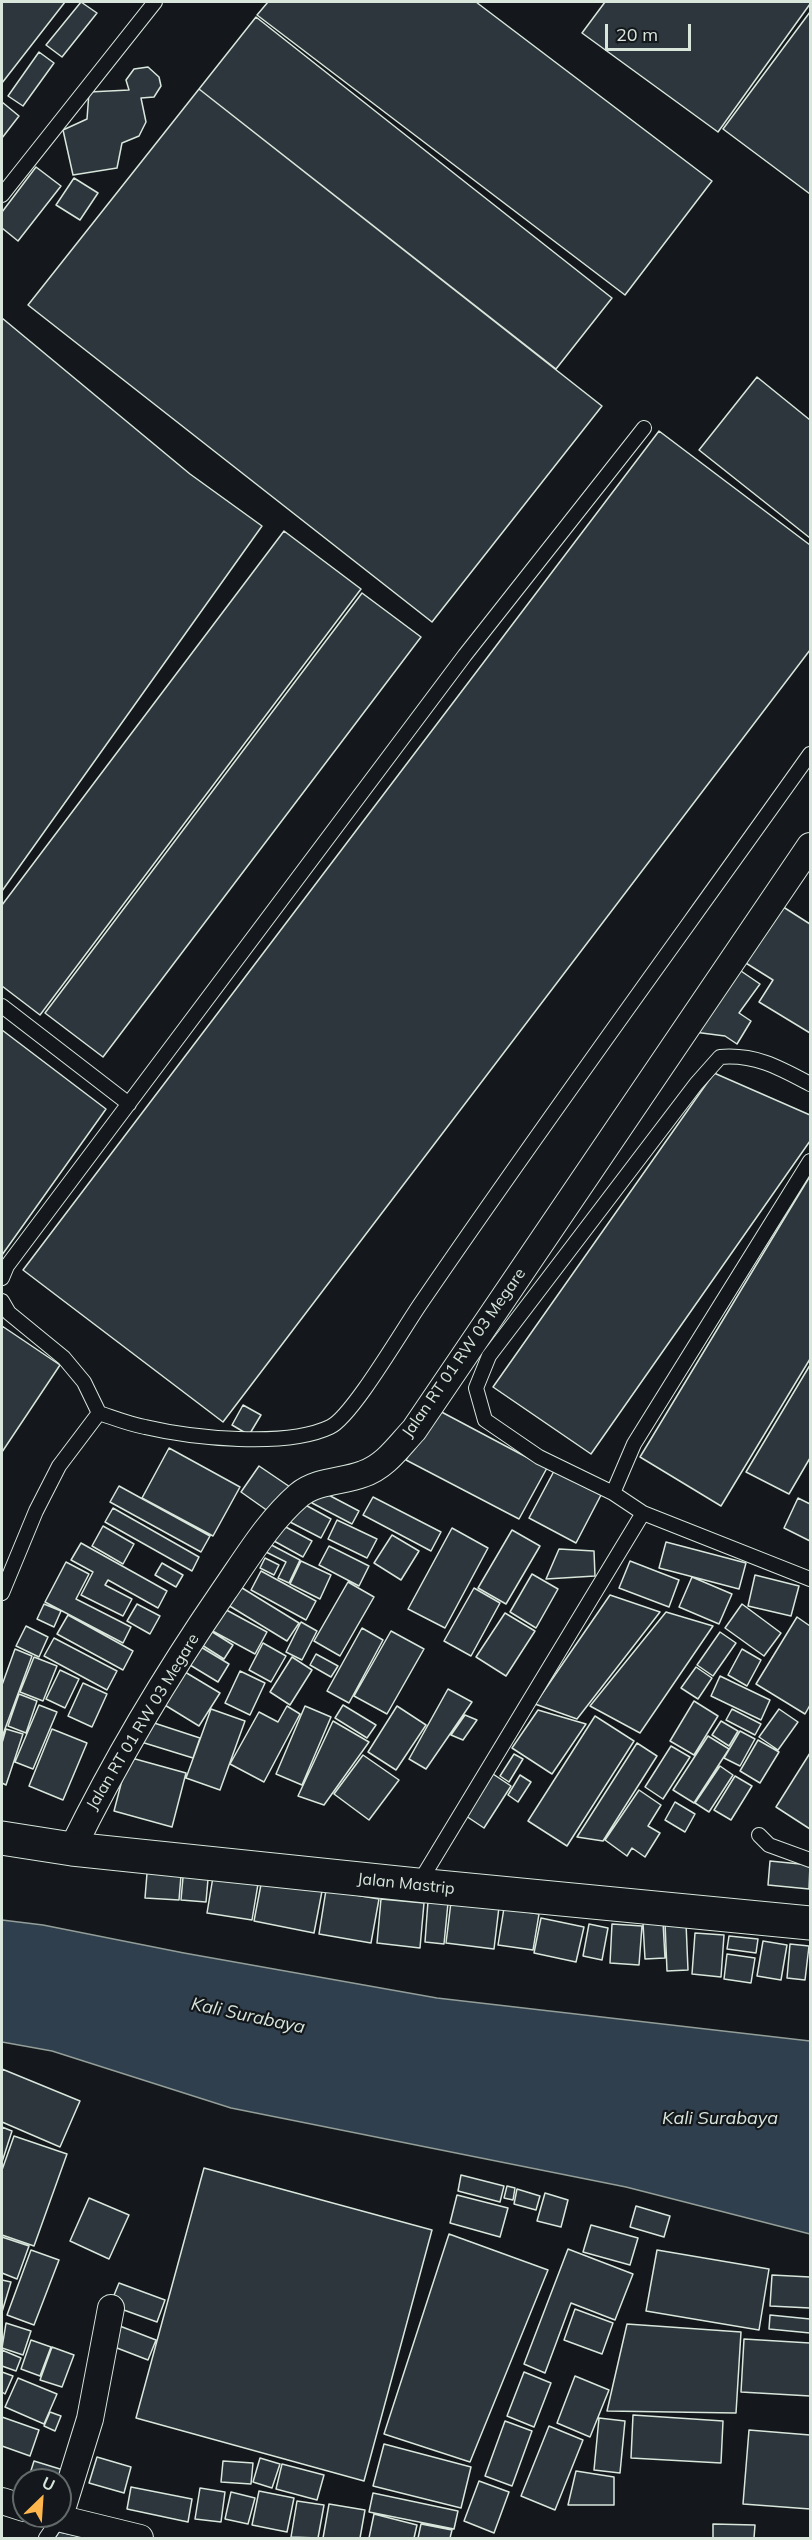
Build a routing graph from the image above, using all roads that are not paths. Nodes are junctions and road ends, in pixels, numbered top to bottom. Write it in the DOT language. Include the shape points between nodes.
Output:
graph roads {
  1 [pos="155,2"];
  2 [pos="2,195"];
  3 [pos="644,428"];
  4 [pos="810,754"];
  5 [pos="810,846"];
  6 [pos="2,1006"];
  7 [pos="810,1084"];
  8 [pos="129,1104"];
  9 [pos="810,1161"];
  10 [pos="2,1278"];
  11 [pos="2,1301"];
  12 [pos="99,1413"];
  13 [pos="613,1493"];
  14 [pos="643,1513"];
  15 [pos="810,1579"];
  16 [pos="2,1593"];
  17 [pos="759,1834"];
  18 [pos="2,1838"];
  19 [pos="72,1849"];
  20 [pos="810,1860"];
  21 [pos="417,1886"];
  22 [pos="810,1923"];
  23 [pos="111,2308"];
  24 [pos="72,2471"];
  25 [pos="72,2524"];
  26 [pos="140,2538"];
  1 -- 2 [label="lane"];
  3 -- 8 [label="lane" via="465,655"];
  4 -- 12 [label="lane" via="513,1168 354,1406 331,1427 283,1440 178,1432 144,1427"];
  5 -- 19 [label="street, Jalan RT 01 RW 03 Megare" via="414,1430 383,1464 364,1474 335,1479 301,1493 269,1526 175,1662 99,1792"];
  6 -- 8 [label="lane"];
  7 -- 13 [label="lane" via="765,1061 720,1057 489,1356 476,1388 485,1420 539,1457"];
  8 -- 10 [label="lane"];
  9 -- 13 [label="lane" via="634,1444"];
  11 -- 12 [label="lane" via="9,1313 74,1369"];
  12 -- 16 [label="lane" via="59,1466"];
  13 -- 14 [label="lane"];
  14 -- 15 [label="lane"];
  14 -- 21 [label="lane"];
  17 -- 20 [label="lane" via="769,1845"];
  18 -- 19 [label="main road, Jalan Mastrip"];
  19 -- 21 [label="main road, Jalan Mastrip"];
  21 -- 22 [label="main road, Jalan Mastrip"];
  23 -- 24 [label="street" via="90,2419"];
  25 -- 26 [label="street"];
}
